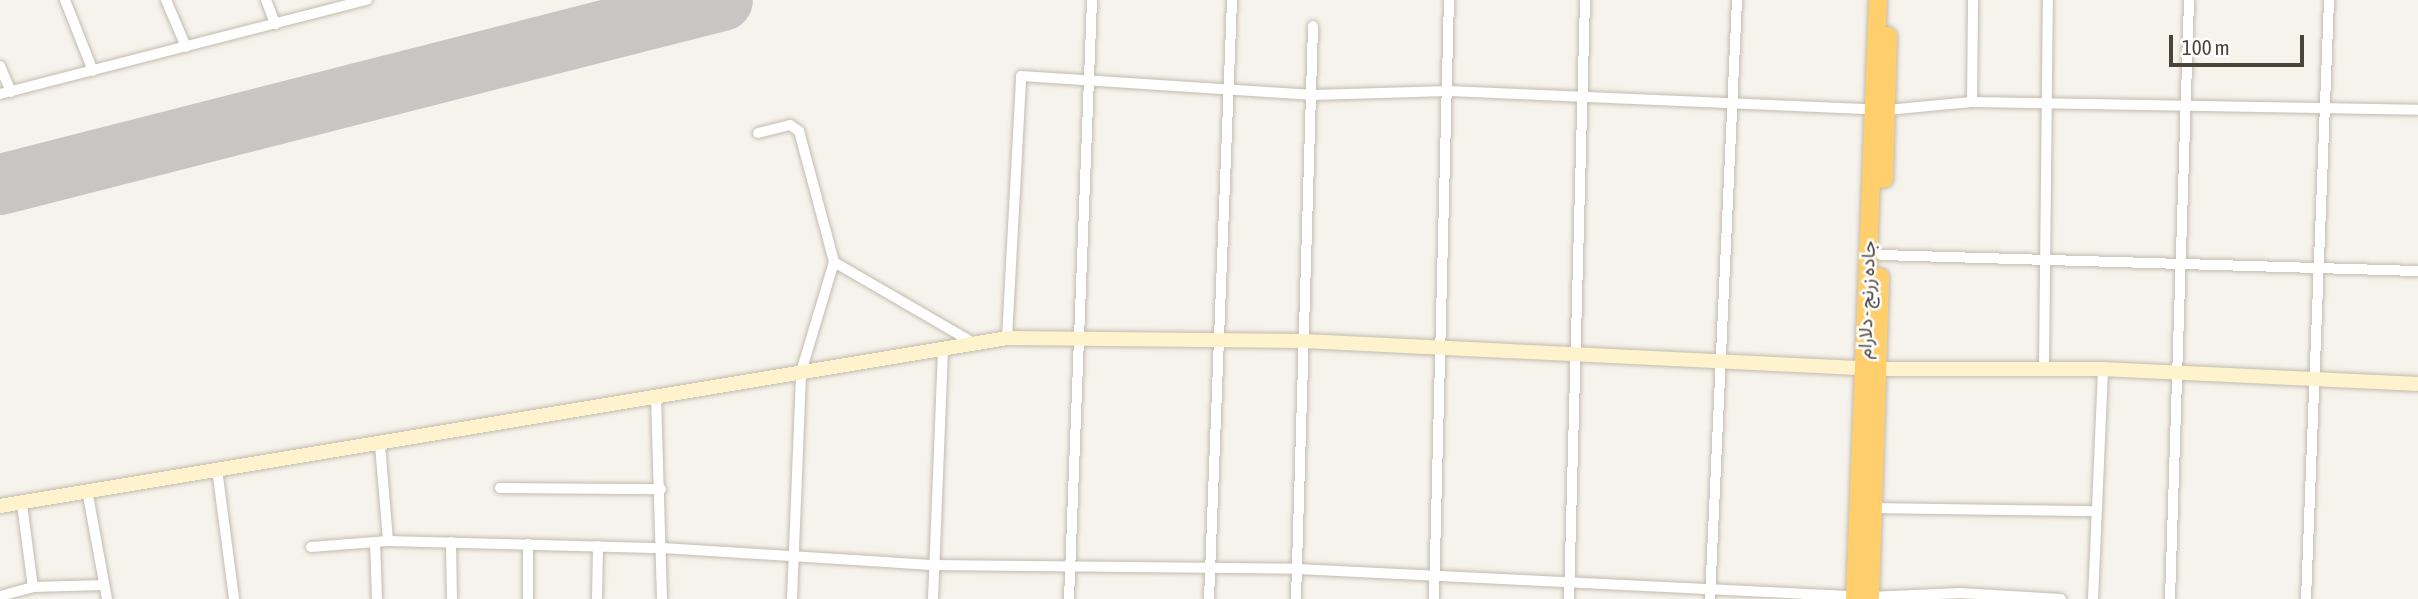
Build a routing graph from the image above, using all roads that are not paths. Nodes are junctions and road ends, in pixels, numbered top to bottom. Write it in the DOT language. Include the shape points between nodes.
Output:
graph roads {
  1 [pos="65,0"];
  2 [pos="166,0"];
  3 [pos="266,0"];
  4 [pos="366,0"];
  5 [pos="1091,0"];
  6 [pos="1232,0"];
  7 [pos="1449,0"];
  8 [pos="1585,0"];
  9 [pos="1737,0"];
  10 [pos="1878,0"];
  11 [pos="1889,0"];
  12 [pos="1973,0"];
  13 [pos="2048,0"];
  14 [pos="2189,0"];
  15 [pos="2329,0"];
  16 [pos="275,23"];
  17 [pos="1313,26"];
  18 [pos="186,47"];
  19 [pos="0,66"];
  20 [pos="93,71"];
  21 [pos="1087,79"];
  22 [pos="1229,88"];
  23 [pos="1449,91"];
  24 [pos="11,92"];
  25 [pos="0,94"];
  26 [pos="1313,95"];
  27 [pos="1583,99"];
  28 [pos="1972,102"];
  29 [pos="1731,105"];
  30 [pos="2048,106"];
  31 [pos="2325,109"];
  32 [pos="1880,110"];
  33 [pos="2184,110"];
  34 [pos="2418,110"];
  35 [pos="758,133"];
  36 [pos="1881,255"];
  37 [pos="2043,256"];
  38 [pos="834,262"];
  39 [pos="2185,264"];
  40 [pos="2317,269"];
  41 [pos="2418,271"];
  42 [pos="1007,338"];
  43 [pos="1077,338"];
  44 [pos="1304,341"];
  45 [pos="1219,342"];
  46 [pos="976,344"];
  47 [pos="1441,348"];
  48 [pos="943,350"];
  49 [pos="1578,353"];
  50 [pos="1722,358"];
  51 [pos="2043,367"];
  52 [pos="1871,369"];
  53 [pos="2103,369"];
  54 [pos="801,372"];
  55 [pos="2178,374"];
  56 [pos="2314,381"];
  57 [pos="2418,384"];
  58 [pos="656,397"];
  59 [pos="380,445"];
  60 [pos="217,469"];
  61 [pos="500,488"];
  62 [pos="661,489"];
  63 [pos="88,490"];
  64 [pos="22,504"];
  65 [pos="0,506"];
  66 [pos="1873,508"];
  67 [pos="2093,511"];
  68 [pos="388,541"];
  69 [pos="375,542"];
  70 [pos="452,542"];
  71 [pos="527,544"];
  72 [pos="598,546"];
  73 [pos="311,547"];
  74 [pos="662,548"];
  75 [pos="794,556"];
  76 [pos="1069,563"];
  77 [pos="935,565"];
  78 [pos="1297,569"];
  79 [pos="1210,570"];
  80 [pos="1436,576"];
  81 [pos="1570,580"];
  82 [pos="104,585"];
  83 [pos="33,587"];
  84 [pos="1710,594"];
  85 [pos="0,596"];
  86 [pos="13,596"];
  87 [pos="1960,596"];
  88 [pos="1862,598"];
  89 [pos="2035,598"];
  90 [pos="107,599"];
  91 [pos="234,599"];
  92 [pos="377,599"];
  93 [pos="452,599"];
  94 [pos="528,599"];
  95 [pos="597,599"];
  96 [pos="662,599"];
  97 [pos="792,599"];
  98 [pos="933,599"];
  99 [pos="1069,599"];
  100 [pos="1209,599"];
  101 [pos="1296,599"];
  102 [pos="1434,599"];
  103 [pos="1569,599"];
  104 [pos="2061,599"];
  105 [pos="2093,599"];
  106 [pos="2170,599"];
  107 [pos="2306,599"];
  1 -- 20 [label="street"];
  2 -- 18 [label="street"];
  3 -- 16 [label="street"];
  4 -- 16 [label="street"];
  5 -- 21 [label="street"];
  6 -- 22 [label="street"];
  7 -- 23 [label="street"];
  8 -- 27 [label="street"];
  9 -- 29 [label="street"];
  10 -- 32 [label="highway, جاده زرنج - دلارام"];
  11 -- 32 [label="highway, جاده زرنج - دلارام"];
  12 -- 28 [label="street"];
  13 -- 30 [label="street"];
  14 -- 33 [label="street"];
  15 -- 31 [label="street"];
  16 -- 18 [label="street"];
  17 -- 26 [label="street"];
  18 -- 20 [label="street"];
  19 -- 24 [label="street"];
  20 -- 24 [label="street"];
  21 -- 22 [label="street"];
  21 -- 42 [label="street" via="1018,78"];
  21 -- 43 [label="street"];
  22 -- 26 [label="street"];
  22 -- 45 [label="street"];
  23 -- 26 [label="street"];
  23 -- 27 [label="street"];
  23 -- 47 [label="street"];
  24 -- 25 [label="street"];
  26 -- 44 [label="street"];
  27 -- 29 [label="street"];
  27 -- 49 [label="street"];
  28 -- 30 [label="street"];
  28 -- 32 [label="street"];
  29 -- 32 [label="street"];
  29 -- 50 [label="street"];
  30 -- 33 [label="street"];
  30 -- 37 [label="street"];
  31 -- 33 [label="street"];
  31 -- 34 [label="street"];
  31 -- 40 [label="street"];
  32 -- 36 [label="highway, جاده زرنج - دلارام"];
  32 -- 52 [label="highway, جاده زرنج - دلارام"];
  33 -- 39 [label="street"];
  35 -- 38 [label="street" via="790,125 799,131"];
  36 -- 37 [label="street"];
  36 -- 52 [label="highway, جاده زرنج - دلارام"];
  37 -- 39 [label="street"];
  37 -- 51 [label="street"];
  38 -- 46 [label="street"];
  38 -- 54 [label="street"];
  39 -- 40 [label="street"];
  39 -- 55 [label="street"];
  40 -- 41 [label="street"];
  40 -- 56 [label="street"];
  42 -- 43 [label="street"];
  42 -- 46 [label="street"];
  43 -- 45 [label="street"];
  43 -- 76 [label="street"];
  44 -- 45 [label="street"];
  44 -- 47 [label="street"];
  44 -- 78 [label="street"];
  45 -- 79 [label="street"];
  46 -- 48 [label="street"];
  47 -- 49 [label="street"];
  47 -- 80 [label="street"];
  48 -- 54 [label="street"];
  48 -- 77 [label="street"];
  49 -- 50 [label="street"];
  49 -- 81 [label="street"];
  50 -- 52 [label="street"];
  50 -- 84 [label="street"];
  51 -- 52 [label="street"];
  51 -- 53 [label="street"];
  52 -- 66 [label="highway, جاده زرنج - دلارام"];
  52 -- 88 [label="highway, جاده زرنج - دلارام"];
  53 -- 55 [label="street"];
  53 -- 67 [label="street"];
  54 -- 58 [label="street"];
  54 -- 75 [label="street"];
  55 -- 56 [label="street"];
  55 -- 106 [label="street"];
  56 -- 57 [label="street"];
  56 -- 107 [label="street"];
  58 -- 59 [label="street"];
  58 -- 62 [label="street"];
  59 -- 60 [label="street"];
  59 -- 68 [label="street"];
  60 -- 63 [label="street"];
  60 -- 91 [label="street"];
  61 -- 62 [label="street"];
  62 -- 74 [label="street"];
  63 -- 64 [label="street"];
  63 -- 82 [label="street"];
  64 -- 65 [label="street"];
  64 -- 83 [label="street"];
  66 -- 67 [label="street"];
  66 -- 88 [label="highway, جاده زرنج - دلارام"];
  67 -- 105 [label="street"];
  68 -- 69 [label="street"];
  68 -- 70 [label="street"];
  69 -- 73 [label="street"];
  69 -- 92 [label="street"];
  70 -- 71 [label="street"];
  70 -- 93 [label="street"];
  71 -- 72 [label="street"];
  71 -- 94 [label="street"];
  72 -- 74 [label="street"];
  72 -- 95 [label="street"];
  74 -- 75 [label="street"];
  74 -- 96 [label="street"];
  75 -- 77 [label="street"];
  75 -- 97 [label="street"];
  76 -- 77 [label="street"];
  76 -- 79 [label="street"];
  76 -- 99 [label="street"];
  77 -- 98 [label="street"];
  78 -- 79 [label="street"];
  78 -- 80 [label="street"];
  78 -- 101 [label="street"];
  79 -- 100 [label="street"];
  80 -- 81 [label="street"];
  80 -- 102 [label="street"];
  81 -- 84 [label="street"];
  81 -- 103 [label="street"];
  82 -- 83 [label="street"];
  82 -- 90 [label="street"];
  83 -- 86 [label="street"];
  84 -- 88 [label="street"];
  85 -- 86 [label="street"];
  87 -- 88 [label="street"];
  87 -- 89 [label="street"];
  89 -- 104 [label="street"];
}
